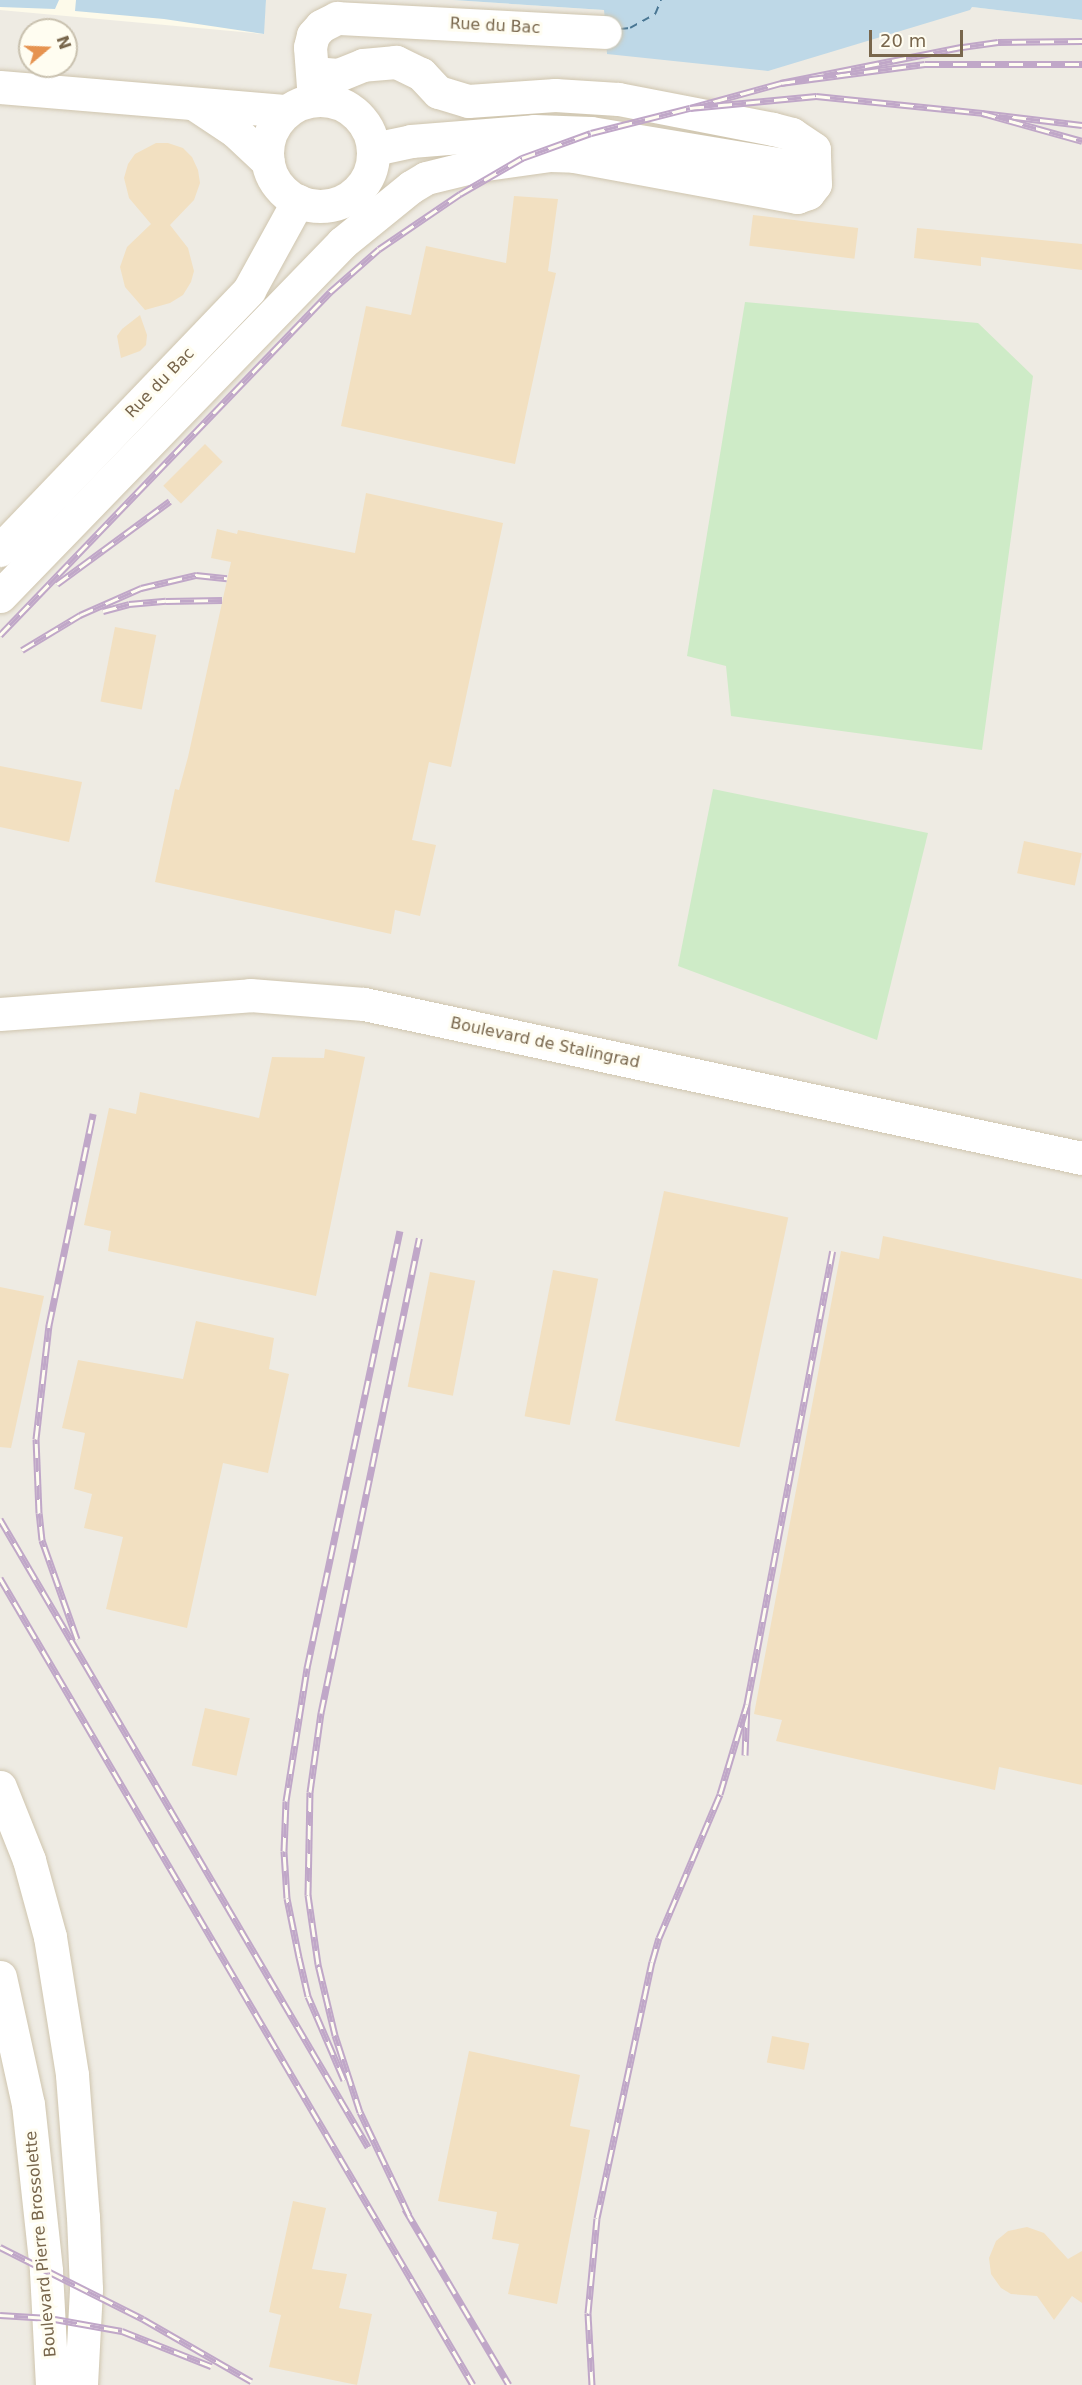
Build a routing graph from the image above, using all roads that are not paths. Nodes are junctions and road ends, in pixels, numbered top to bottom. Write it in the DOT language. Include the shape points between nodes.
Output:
graph roads {
  1 [pos="605,32"];
  2 [pos="0,87"];
  3 [pos="305,94"];
  4 [pos="194,104"];
  5 [pos="374,149"];
  6 [pos="268,162"];
  7 [pos="814,170"];
  8 [pos="298,201"];
  9 [pos="0,550"];
  10 [pos="0,596"];
  11 [pos="0,1001"];
  12 [pos="113,1006"];
  13 [pos="0,1014"];
  14 [pos="0,1024"];
  15 [pos="1082,1158"];
  16 [pos="0,1787"];
  17 [pos="0,1977"];
  18 [pos="74,2099"];
  19 [pos="28,2104"];
  20 [pos="52,2385"];
  21 [pos="81,2385"];
  1 -- 3 [label="street, Rue du Bac" via="337,18 313,35"];
  2 -- 4 [label="street"];
  3 -- 4 [label="street"];
  3 -- 5 [label="street" via="348,107 365,125"];
  3 -- 6 [label="street" via="271,134"];
  3 -- 7 [label="street" via="363,64 396,62 421,74 438,92 468,101 555,95 618,99 792,134 814,149"];
  4 -- 6 [label="street" via="235,131"];
  5 -- 7 [label="street" via="411,141 534,131 591,133"];
  5 -- 8 [label="street" via="372,168 351,197 325,206"];
  6 -- 8 [label="street" via="284,192"];
  7 -- 10 [label="street" via="815,184 808,193 797,197 586,158 550,156 479,165 426,178 342,243"];
  8 -- 9 [label="street, Rue du Bac" via="249,290"];
  11 -- 12 [label="street"];
  12 -- 13 [label="street, Boulevard de Stalingrad"];
  12 -- 14 [label="street"];
  12 -- 15 [label="street, Boulevard de Stalingrad" via="250,995 364,1004"];
  16 -- 18 [label="street, Boulevard Pierre Brossolette" via="28,1860 50,1937"];
  17 -- 19 [label="street, Boulevard Pierre Brossolette"];
  18 -- 19 [label="street"];
  18 -- 21 [label="street, Boulevard Pierre Brossolette" via="86,2289"];
  19 -- 20 [label="street, Boulevard Pierre Brossolette" via="46,2271"];
}
